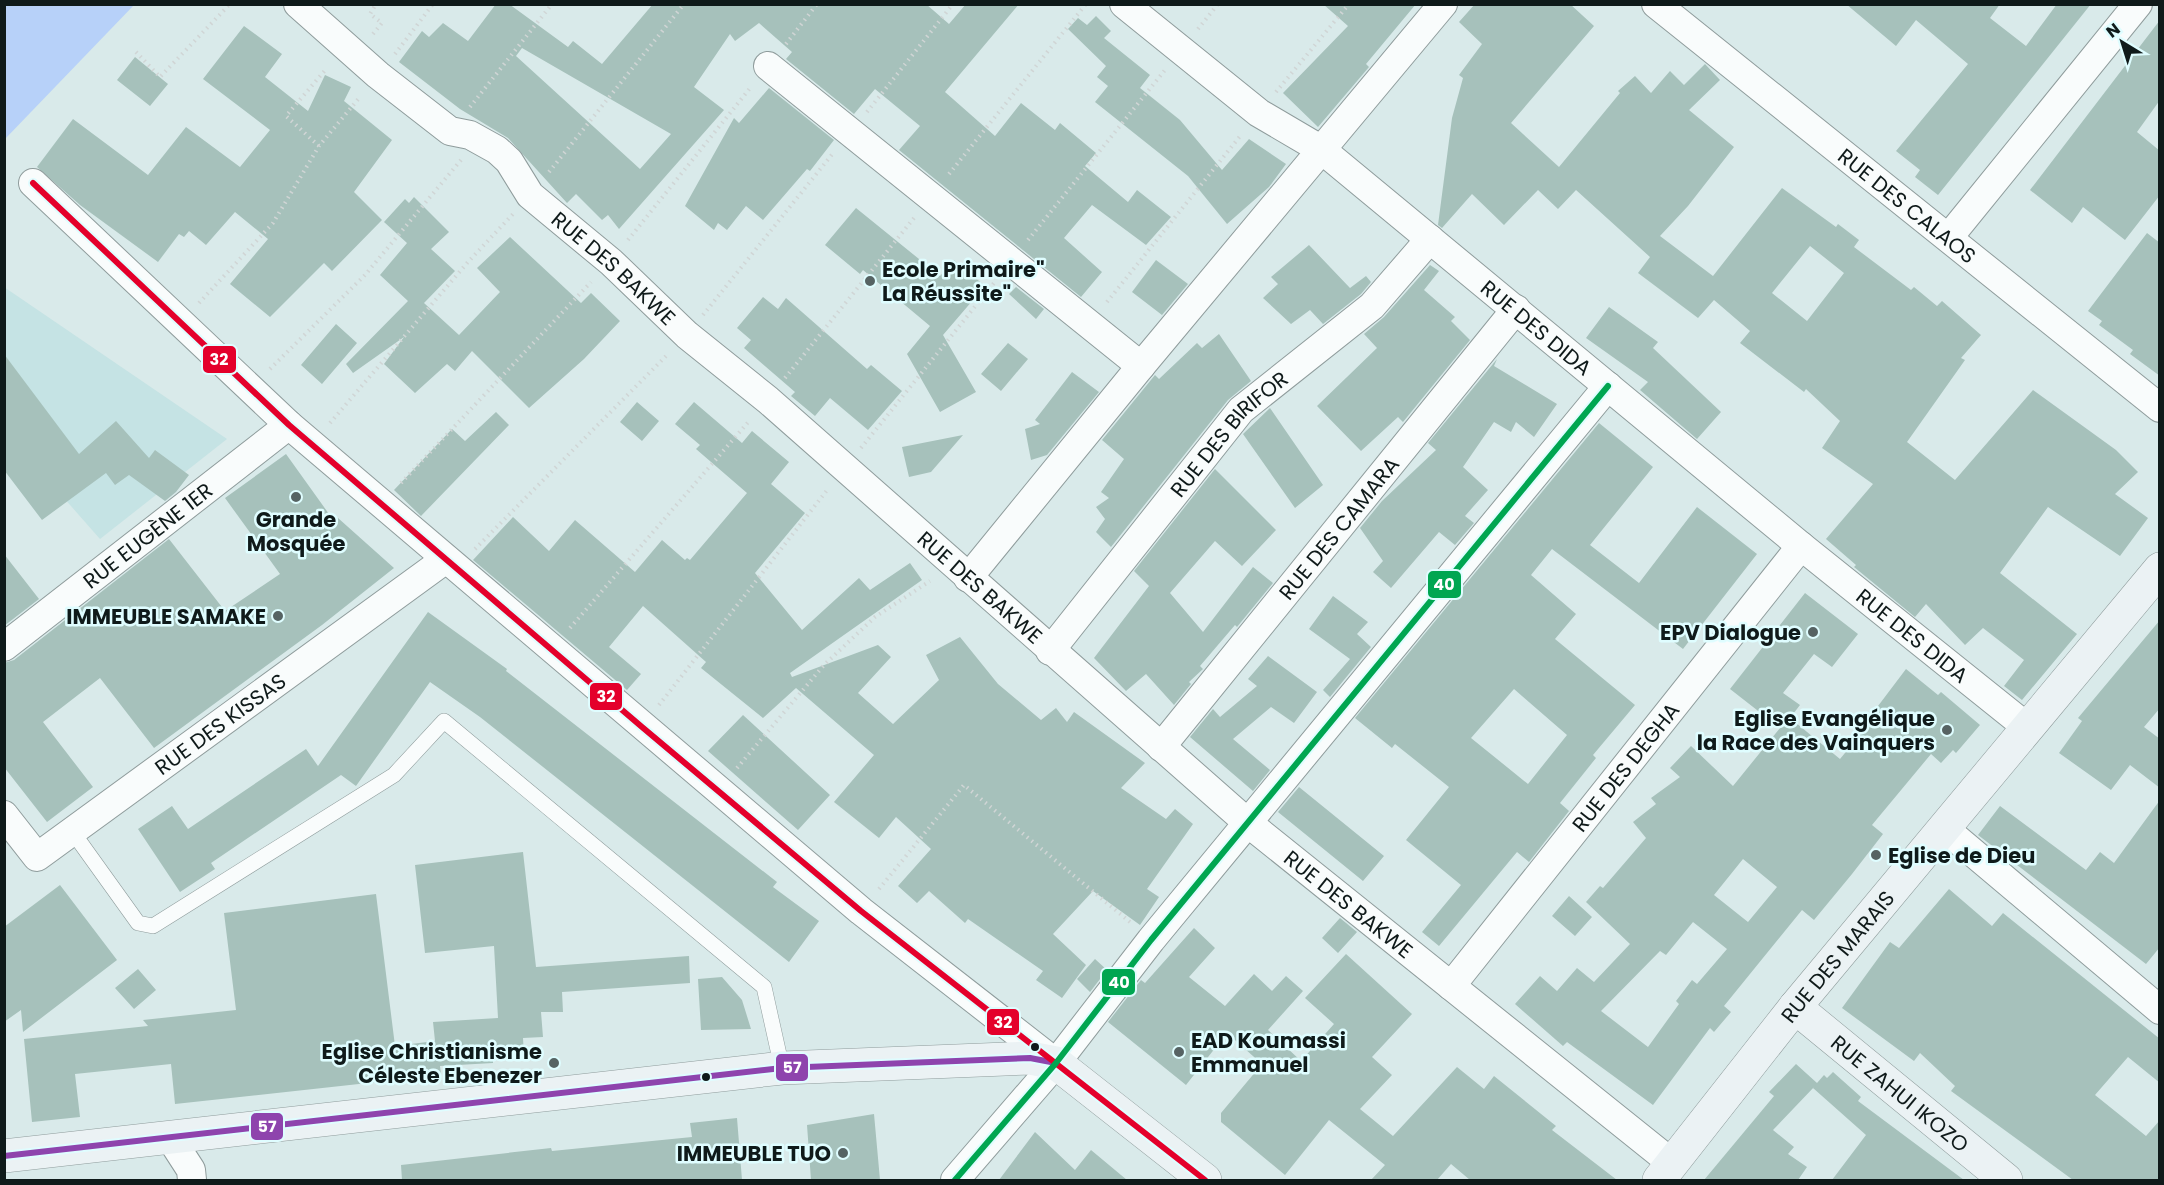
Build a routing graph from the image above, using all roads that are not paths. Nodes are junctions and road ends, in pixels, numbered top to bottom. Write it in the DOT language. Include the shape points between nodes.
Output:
graph roads {
  1 [pos="298,4"];
  2 [pos="1124,4"];
  3 [pos="1443,4"];
  4 [pos="1656,4"];
  5 [pos="2138,4"];
  6 [pos="768,66"];
  7 [pos="1322,150"];
  8 [pos="33,183"];
  9 [pos="1949,237"];
  10 [pos="1430,239"];
  11 [pos="1516,309"];
  12 [pos="1141,366"];
  13 [pos="1608,386"];
  14 [pos="2160,408"];
  15 [pos="290,425"];
  16 [pos="1801,546"];
  17 [pos="451,563"];
  18 [pos="2160,569"];
  19 [pos="961,572"];
  20 [pos="4,646"];
  21 [pos="1050,651"];
  22 [pos="2028,728"];
  23 [pos="1161,747"];
  24 [pos="4,815"];
  25 [pos="1248,823"];
  26 [pos="1945,830"];
  27 [pos="72,831"];
  28 [pos="1451,986"];
  29 [pos="2157,1003"];
  30 [pos="1795,1007"];
  31 [pos="1056,1063"];
  32 [pos="782,1068"];
  33 [pos="171,1138"];
  34 [pos="4,1156"];
  35 [pos="1666,1172"];
  36 [pos="192,1180"];
  37 [pos="955,1180"];
  38 [pos="1204,1180"];
  39 [pos="2006,1180"];
  1 -- 19 [label="street, RUE DES BAKWE" via="378,75 450,130 470,135 497,150 509,161 530,195 611,261 687,335 768,400"];
  2 -- 7 [label="street, RUE DES DIDA" via="1259,113"];
  3 -- 7 [label="street"];
  4 -- 9 [label="street, RUE DES CALAOS"];
  5 -- 9 [label="street"];
  6 -- 12 [label="street"];
  7 -- 10 [label="street, RUE DES DIDA"];
  7 -- 12 [label="street"];
  8 -- 15 [label="street"];
  9 -- 14 [label="street, RUE DES CALAOS"];
  10 -- 11 [label="street, RUE DES DIDA"];
  10 -- 21 [label="street, RUE DES BIRIFOR" via="1372,306 1241,410"];
  11 -- 13 [label="street, RUE DES DIDA"];
  11 -- 23 [label="street, RUE DES CAMARA"];
  12 -- 19 [label="street"];
  13 -- 16 [label="street, RUE DES DIDA"];
  13 -- 25 [label="street"];
  15 -- 17 [label="street"];
  15 -- 20 [label="street, RUE EUGÈNE 1ER"];
  16 -- 22 [label="street, RUE DES DIDA"];
  16 -- 28 [label="street, RUE DES DEGHA"];
  17 -- 27 [label="street, RUE DES KISSAS"];
  17 -- 31 [label="street" via="861,911"];
  18 -- 22 [label="street, RUE DES MARAIS"];
  19 -- 21 [label="street, RUE DES BAKWE"];
  21 -- 23 [label="street, RUE DES BAKWE"];
  22 -- 26 [label="street, RUE DES MARAIS"];
  23 -- 25 [label="street, RUE DES BAKWE"];
  24 -- 27 [label="street, RUE DES KISSAS" via="37,857"];
  25 -- 28 [label="street, RUE DES BAKWE"];
  25 -- 31 [label="street"];
  26 -- 29 [label="street"];
  26 -- 30 [label="street, RUE DES MARAIS"];
  27 -- 32 [label="lane" via="138,923 153,926 394,775 444,721 764,987"];
  28 -- 35 [label="street, RUE DES BAKWE"];
  30 -- 35 [label="street, RUE DES MARAIS"];
  30 -- 39 [label="street, RUE ZAHUI IKOZO"];
  31 -- 32 [label="street" via="1030,1058"];
  31 -- 37 [label="street"];
  31 -- 38 [label="street"];
  32 -- 33 [label="street"];
  33 -- 34 [label="street"];
  33 -- 36 [label="street"];
}
